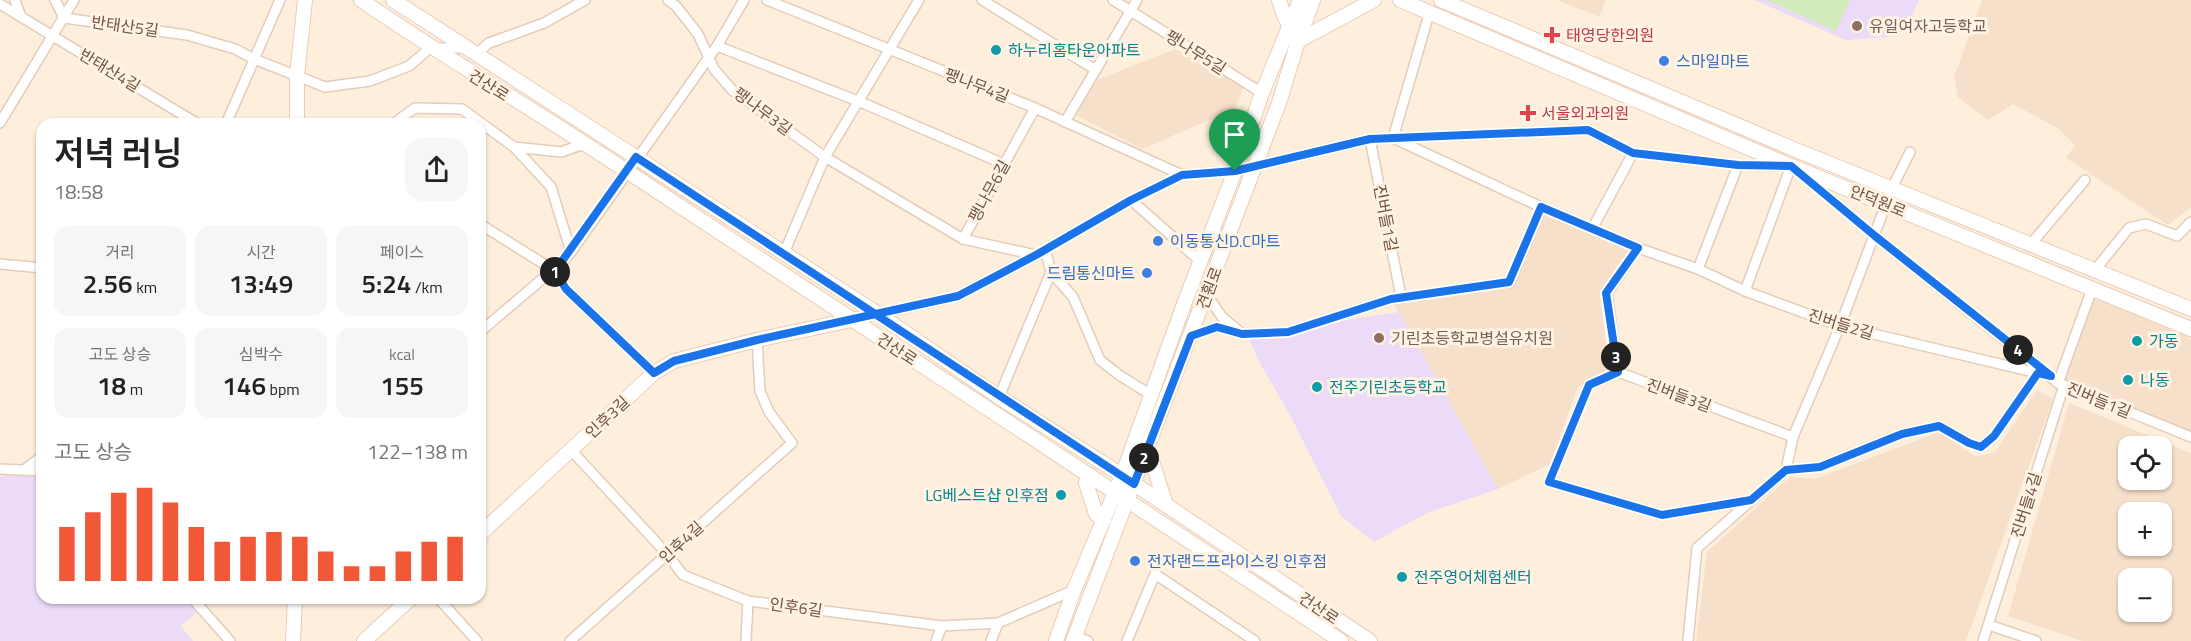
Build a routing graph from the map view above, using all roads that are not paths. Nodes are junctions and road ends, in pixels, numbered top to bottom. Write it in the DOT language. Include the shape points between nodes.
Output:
graph roads {
  1 [pos="15,0"];
  2 [pos="55,0"];
  3 [pos="74,0"];
  4 [pos="280,0"];
  5 [pos="305,0"];
  6 [pos="361,0"];
  7 [pos="393,0"];
  8 [pos="585,0"];
  9 [pos="668,0"];
  10 [pos="744,0"];
  11 [pos="767,0"];
  12 [pos="919,0"];
  13 [pos="982,0"];
  14 [pos="1113,0"];
  15 [pos="1137,0"];
  16 [pos="1280,0"];
  17 [pos="1300,0"];
  18 [pos="1313,0"];
  19 [pos="1374,0"];
  20 [pos="1400,0"];
  21 [pos="1441,0"];
  22 [pos="0,4"];
  23 [pos="1131,10"];
  24 [pos="1429,14"];
  25 [pos="21,17"];
  26 [pos="64,18"];
  27 [pos="1290,25"];
  28 [pos="53,36"];
  29 [pos="1298,40"];
  30 [pos="717,46"];
  31 [pos="430,48"];
  32 [pos="471,51"];
  33 [pos="888,51"];
  34 [pos="708,58"];
  35 [pos="255,59"];
  36 [pos="1096,70"];
  37 [pos="297,76"];
  38 [pos="1262,93"];
  39 [pos="858,101"];
  40 [pos="1035,108"];
  41 [pos="188,118"];
  42 [pos="229,118"];
  43 [pos="297,118"];
  44 [pos="402,118"];
  45 [pos="474,118"];
  46 [pos="1065,122"];
  47 [pos="0,123"];
  48 [pos="486,127"];
  49 [pos="1393,138"];
  50 [pos="1370,139"];
  51 [pos="585,144"];
  52 [pos="514,147"];
  53 [pos="1910,152"];
  54 [pos="1633,153"];
  55 [pos="636,157"];
  56 [pos="825,157"];
  57 [pos="1004,164"];
  58 [pos="1738,165"];
  59 [pos="1254,166"];
  60 [pos="1791,166"];
  61 [pos="627,171"];
  62 [pos="1235,171"];
  63 [pos="1182,175"];
  64 [pos="2085,180"];
  65 [pos="1892,188"];
  66 [pos="1131,200"];
  67 [pos="1887,205"];
  68 [pos="1541,207"];
  69 [pos="2191,222"];
  70 [pos="486,228"];
  71 [pos="1592,229"];
  72 [pos="1875,236"];
  73 [pos="963,240"];
  74 [pos="2030,245"];
  75 [pos="1638,248"];
  76 [pos="1045,249"];
  77 [pos="571,252"];
  78 [pos="784,254"];
  79 [pos="1036,255"];
  80 [pos="1200,261"];
  81 [pos="0,264"];
  82 [pos="36,267"];
  83 [pos="1698,269"];
  84 [pos="555,271"];
  85 [pos="2094,271"];
  86 [pos="1051,272"];
  87 [pos="2092,289"];
  88 [pos="1745,291"];
  89 [pos="1207,295"];
  90 [pos="1401,297"];
  91 [pos="2191,309"];
  92 [pos="878,314"];
  93 [pos="1223,318"];
  94 [pos="853,320"];
  95 [pos="1840,326"];
  96 [pos="486,327"];
  97 [pos="1219,328"];
  98 [pos="2191,329"];
  99 [pos="1242,334"];
  100 [pos="1191,336"];
  101 [pos="757,340"];
  102 [pos="1618,372"];
  103 [pos="654,373"];
  104 [pos="2038,373"];
  105 [pos="2058,381"];
  106 [pos="1151,394"];
  107 [pos="999,396"];
  108 [pos="1793,437"];
  109 [pos="2191,437"];
  110 [pos="571,450"];
  111 [pos="1144,457"];
  112 [pos="36,461"];
  113 [pos="0,469"];
  114 [pos="24,470"];
  115 [pos="1786,470"];
  116 [pos="36,471"];
  117 [pos="1090,475"];
  118 [pos="1122,476"];
  119 [pos="1134,484"];
  120 [pos="1115,491"];
  121 [pos="1128,500"];
  122 [pos="1751,500"];
  123 [pos="1166,505"];
  124 [pos="1104,520"];
  125 [pos="486,528"];
  126 [pos="667,554"];
  127 [pos="1074,590"];
  128 [pos="748,600"];
  129 [pos="197,604"];
  130 [pos="295,604"];
  131 [pos="404,604"];
  132 [pos="443,604"];
  133 [pos="998,623"];
  134 [pos="1989,625"];
  135 [pos="942,626"];
  136 [pos="1079,639"];
  137 [pos="230,641"];
  138 [pos="293,641"];
  139 [pos="364,641"];
  140 [pos="477,641"];
  141 [pos="570,641"];
  142 [pos="747,641"];
  143 [pos="936,641"];
  144 [pos="991,641"];
  145 [pos="1056,641"];
  146 [pos="1127,641"];
  147 [pos="1255,641"];
  148 [pos="1341,641"];
  149 [pos="1370,641"];
  150 [pos="1688,641"];
  151 [pos="1983,641"];
  152 [pos="2036,641"];
  1 -- 25 [label="street"];
  2 -- 26 [label="street"];
  3 -- 26 [label="street, 반태산5길"];
  4 -- 35 [label="street"];
  5 -- 37 [label="street"];
  6 -- 31 [label="street, 건산로"];
  7 -- 32 [label="street, 건산로"];
  8 -- 32 [label="street, 건산로" via="544,23"];
  9 -- 34 [label="street" via="698,34"];
  10 -- 30 [label="street"];
  11 -- 33 [label="street, 팽나무4길"];
  12 -- 33 [label="street"];
  13 -- 36 [label="street"];
  14 -- 23 [label="street, 팽나무5길"];
  15 -- 23 [label="street"];
  16 -- 27 [label="street"];
  17 -- 27 [label="street, 견훤로"];
  18 -- 29 [label="street, 견훤로"];
  19 -- 29 [label="street"];
  20 -- 24 [label="street, 안덕원로"];
  21 -- 65 [label="street, 안덕원로"];
  22 -- 25 [label="street, 반태산4길"];
  23 -- 36 [label="street"];
  23 -- 38 [label="street, 팽나무5길"];
  24 -- 49 [label="street"];
  24 -- 60 [label="street, 안덕원로"];
  25 -- 28 [label="street, 반태산4길"];
  26 -- 28 [label="street, 반태산5길"];
  26 -- 35 [label="street, 반태산5길" via="187,35"];
  27 -- 38 [label="street, 견훤로"];
  28 -- 41 [label="street, 반태산4길"];
  28 -- 47 [label="street, 반태산5길"];
  29 -- 59 [label="street, 견훤로" via="1279,104"];
  30 -- 34 [label="street"];
  30 -- 39 [label="street"];
  31 -- 32 [label="street"];
  31 -- 37 [label="street, 반태산5길" via="409,66 370,81 325,87"];
  31 -- 51 [label="street, 건산로"];
  32 -- 55 [label="street, 건산로"];
  33 -- 39 [label="street"];
  33 -- 40 [label="street, 팽나무4길"];
  34 -- 55 [label="street"];
  34 -- 56 [label="street, 팽나무3길" via="732,90"];
  35 -- 37 [label="street, 반태산5길"];
  35 -- 42 [label="street"];
  36 -- 46 [label="street"];
  37 -- 43 [label="street"];
  38 -- 62 [label="street, 견훤로"];
  39 -- 56 [label="street"];
  39 -- 57 [label="street"];
  40 -- 46 [label="street, 팽나무4길"];
  40 -- 57 [label="street, 팽나무6길"];
  44 -- 45 [label="street" via="415,108 462,109"];
  46 -- 63 [label="street"];
  48 -- 52 [label="street"];
  49 -- 50 [label="street"];
  49 -- 54 [label="street" via="1588,130"];
  49 -- 68 [label="street, 진버들2길"];
  50 -- 59 [label="street"];
  50 -- 90 [label="street, 진버들1길"];
  51 -- 52 [label="street" via="561,152"];
  51 -- 61 [label="street, 건산로"];
  52 -- 77 [label="street" via="551,187"];
  53 -- 65 [label="street"];
  54 -- 58 [label="street"];
  54 -- 71 [label="street"];
  55 -- 61 [label="street"];
  55 -- 78 [label="street, 건산로"];
  56 -- 73 [label="street"];
  56 -- 78 [label="street"];
  57 -- 73 [label="street, 팽나무6길"];
  58 -- 60 [label="street"];
  58 -- 83 [label="street"];
  59 -- 62 [label="street"];
  59 -- 89 [label="street, 견훤로"];
  60 -- 67 [label="street, 안덕원로"];
  60 -- 72 [label="street, 진버들1길"];
  60 -- 88 [label="street"];
  61 -- 77 [label="street"];
  61 -- 94 [label="street, 건산로"];
  62 -- 63 [label="street"];
  62 -- 80 [label="street, 견훤로"];
  63 -- 66 [label="street"];
  64 -- 74 [label="street"];
  65 -- 67 [label="street"];
  65 -- 74 [label="street, 안덕원로"];
  66 -- 76 [label="street"];
  66 -- 80 [label="street, 견훤로"];
  67 -- 72 [label="street"];
  67 -- 87 [label="street, 안덕원로"];
  68 -- 71 [label="street, 진버들2길"];
  68 -- 90 [label="street" via="1509,282"];
  69 -- 85 [label="street" via="2177,236 2146,224 2129,228"];
  70 -- 84 [label="street"];
  71 -- 75 [label="street, 진버들2길"];
  72 -- 95 [label="street"];
  72 -- 105 [label="street, 진버들1길"];
  73 -- 79 [label="street, 팽나무6길"];
  74 -- 85 [label="street, 안덕원로"];
  75 -- 83 [label="street, 진버들2길"];
  75 -- 102 [label="street" via="1606,293"];
  76 -- 79 [label="street"];
  76 -- 86 [label="street"];
  77 -- 84 [label="street"];
  78 -- 92 [label="street, 건산로"];
  79 -- 92 [label="street" via="958,296"];
  80 -- 106 [label="street, 견훤로"];
  81 -- 82 [label="street"];
  83 -- 88 [label="street, 진버들2길"];
  84 -- 96 [label="street"];
  84 -- 103 [label="street" via="566,289"];
  85 -- 91 [label="street, 안덕원로"];
  86 -- 106 [label="street" via="1073,297 1100,360"];
  86 -- 107 [label="street"];
  87 -- 98 [label="street, 안덕원로"];
  87 -- 105 [label="street, 진버들4길"];
  88 -- 95 [label="street, 진버들2길"];
  89 -- 93 [label="street"];
  89 -- 100 [label="street, 견훤로"];
  90 -- 99 [label="street" via="1288,332"];
  92 -- 94 [label="street, 인후3길"];
  92 -- 107 [label="street, 건산로"];
  93 -- 97 [label="street"];
  93 -- 99 [label="street"];
  94 -- 101 [label="street, 인후3길"];
  94 -- 117 [label="street, 건산로"];
  95 -- 104 [label="street, 진버들2길"];
  95 -- 108 [label="street"];
  97 -- 99 [label="street"];
  97 -- 100 [label="street"];
  100 -- 111 [label="street, 견훤로"];
  101 -- 103 [label="street, 인후3길" via="674,361"];
  101 -- 126 [label="street, 인후4길" via="760,391 769,412 792,443"];
  102 -- 108 [label="street, 진버들3길"];
  102 -- 122 [label="street" via="1589,385 1549,482 1662,515"];
  103 -- 110 [label="street, 인후3길"];
  104 -- 105 [label="street, 진버들2길"];
  104 -- 115 [label="street" via="1994,436 1981,447 1939,426 1902,434 1820,467"];
  105 -- 109 [label="street, 진버들1길"];
  105 -- 134 [label="street, 진버들4길"];
  106 -- 118 [label="street, 견훤로"];
  107 -- 118 [label="street, 건산로"];
  108 -- 115 [label="street"];
  110 -- 125 [label="street, 인후3길"];
  110 -- 126 [label="street, 인후6길"];
  111 -- 119 [label="street, 견훤로"];
  111 -- 123 [label="street" via="1153,464"];
  112 -- 114 [label="street"];
  113 -- 114 [label="street"];
  114 -- 116 [label="street"];
  115 -- 122 [label="street"];
  117 -- 120 [label="street, 건산로"];
  117 -- 124 [label="street" via="1086,483 1096,514"];
  118 -- 119 [label="street, 건산로"];
  118 -- 120 [label="street, 견훤로"];
  119 -- 121 [label="street, 견훤로"];
  119 -- 123 [label="street, 건산로"];
  120 -- 121 [label="street, 건산로"];
  120 -- 124 [label="street, 견훤로"];
  121 -- 136 [label="street, 견훤로"];
  121 -- 148 [label="street, 건산로"];
  122 -- 150 [label="street" via="1698,548"];
  123 -- 149 [label="street, 건산로"];
  124 -- 127 [label="street, 견훤로"];
  126 -- 128 [label="street, 인후6길" via="683,575"];
  126 -- 141 [label="street, 인후4길"];
  127 -- 133 [label="street, 인후6길"];
  127 -- 145 [label="street, 견훤로"];
  128 -- 135 [label="street, 인후6길"];
  128 -- 142 [label="street"];
  129 -- 137 [label="street"];
  130 -- 138 [label="street"];
  131 -- 139 [label="street"];
  132 -- 140 [label="street"];
  133 -- 135 [label="street, 인후6길"];
  133 -- 144 [label="street"];
  134 -- 151 [label="street, 진버들4길"];
  134 -- 152 [label="street"];
  135 -- 143 [label="street"];
  146 -- 147 [label="street" via="1155,574"];
}
